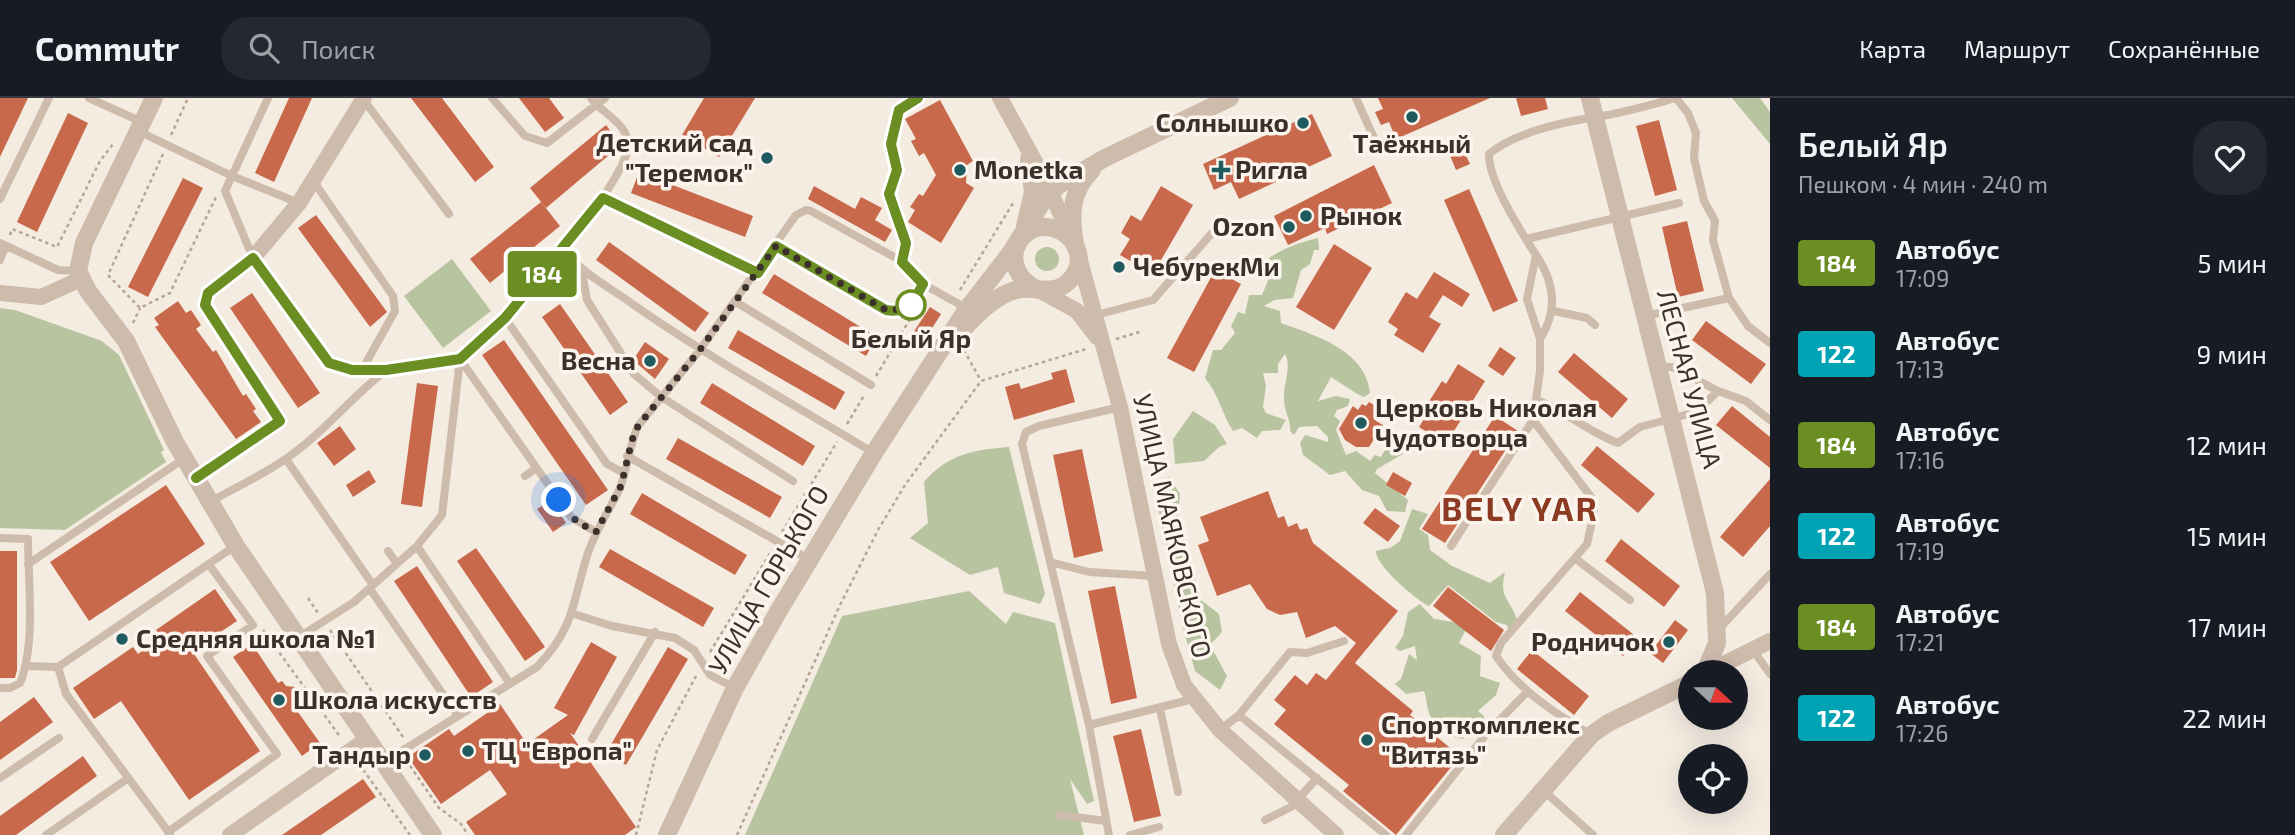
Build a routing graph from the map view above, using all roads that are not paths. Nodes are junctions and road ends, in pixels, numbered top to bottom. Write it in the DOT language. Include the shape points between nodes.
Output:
graph roads {
  1 [pos="49,98"];
  2 [pos="89,98"];
  3 [pos="154,98"];
  4 [pos="268,98"];
  5 [pos="492,98"];
  6 [pos="605,98"];
  7 [pos="918,98"];
  8 [pos="1000,98"];
  9 [pos="1230,98"];
  10 [pos="1356,98"];
  11 [pos="1590,98"];
  12 [pos="1676,98"];
  13 [pos="363,99"];
  14 [pos="594,102"];
  15 [pos="1595,117"];
  16 [pos="140,126"];
  17 [pos="1026,146"];
  18 [pos="1378,147"];
  19 [pos="1105,158"];
  20 [pos="232,176"];
  21 [pos="314,183"];
  22 [pos="1051,192"];
  23 [pos="603,198"];
  24 [pos="0,199"];
  25 [pos="299,203"];
  26 [pos="1679,203"];
  27 [pos="449,214"];
  28 [pos="1620,218"];
  29 [pos="1220,224"];
  30 [pos="1526,239"];
  31 [pos="1018,241"];
  32 [pos="2,245"];
  33 [pos="776,246"];
  34 [pos="1075,246"];
  35 [pos="563,250"];
  36 [pos="1536,255"];
  37 [pos="253,258"];
  38 [pos="0,260"];
  39 [pos="902,262"];
  40 [pos="582,272"];
  41 [pos="758,273"];
  42 [pos="79,275"];
  43 [pos="926,286"];
  44 [pos="1039,289"];
  45 [pos="0,293"];
  46 [pos="1729,298"];
  47 [pos="736,302"];
  48 [pos="960,305"];
  49 [pos="1554,311"];
  50 [pos="1096,315"];
  51 [pos="1645,316"];
  52 [pos="505,318"];
  53 [pos="1595,325"];
  54 [pos="1540,339"];
  55 [pos="1770,344"];
  56 [pos="1104,348"];
  57 [pos="699,351"];
  58 [pos="460,359"];
  59 [pos="935,362"];
  60 [pos="1659,368"];
  61 [pos="362,370"];
  62 [pos="386,370"];
  63 [pos="871,385"];
  64 [pos="1718,391"];
  65 [pos="660,396"];
  66 [pos="1536,400"];
  67 [pos="1121,407"];
  68 [pos="1533,419"];
  69 [pos="1673,419"];
  70 [pos="1770,420"];
  71 [pos="874,453"];
  72 [pos="627,456"];
  73 [pos="185,458"];
  74 [pos="286,459"];
  75 [pos="536,468"];
  76 [pos="625,473"];
  77 [pos="525,476"];
  78 [pos="196,478"];
  79 [pos="793,481"];
  80 [pos="210,502"];
  81 [pos="596,532"];
  82 [pos="0,538"];
  83 [pos="236,546"];
  84 [pos="417,546"];
  85 [pos="1451,546"];
  86 [pos="388,551"];
  87 [pos="1576,559"];
  88 [pos="810,561"];
  89 [pos="1050,562"];
  90 [pos="28,564"];
  91 [pos="397,565"];
  92 [pos="210,566"];
  93 [pos="1770,574"];
  94 [pos="1154,576"];
  95 [pos="371,587"];
  96 [pos="1630,600"];
  97 [pos="573,614"];
  98 [pos="1718,629"];
  99 [pos="655,632"];
  100 [pos="298,637"];
  101 [pos="1344,641"];
  102 [pos="1770,641"];
  103 [pos="1753,650"];
  104 [pos="1713,660"];
  105 [pos="1732,660"];
  106 [pos="1767,663"];
  107 [pos="27,666"];
  108 [pos="58,667"];
  109 [pos="1770,674"];
  110 [pos="510,684"];
  111 [pos="0,688"];
  112 [pos="735,688"];
  113 [pos="1678,689"];
  114 [pos="1528,691"];
  115 [pos="1193,699"];
  116 [pos="1160,709"];
  117 [pos="1239,715"];
  118 [pos="458,716"];
  119 [pos="1089,725"];
  120 [pos="1220,730"];
  121 [pos="1591,735"];
  122 [pos="60,738"];
  123 [pos="367,739"];
  124 [pos="592,739"];
  125 [pos="384,762"];
  126 [pos="0,778"];
  127 [pos="1317,778"];
  128 [pos="127,779"];
  129 [pos="1543,790"];
  130 [pos="1178,792"];
  131 [pos="1297,801"];
  132 [pos="1059,815"];
  133 [pos="1265,820"];
  134 [pos="1106,821"];
  135 [pos="1159,827"];
  136 [pos="1318,829"];
  137 [pos="169,833"];
  138 [pos="46,835"];
  139 [pos="230,835"];
  140 [pos="433,835"];
  141 [pos="667,835"];
  142 [pos="1109,835"];
  143 [pos="1130,835"];
  144 [pos="1336,835"];
  145 [pos="1386,835"];
  146 [pos="1406,835"];
  147 [pos="1504,835"];
  148 [pos="1593,835"];
  1 -- 24 [label="lane"];
  2 -- 16 [label="lane"];
  3 -- 16 [label="street"];
  4 -- 20 [label="lane"];
  5 -- 14 [label="lane" via="524,136 547,143"];
  6 -- 14 [label="lane"];
  7 -- 39 [label="lane" via="899,110 891,144 897,170 889,194 906,243"];
  8 -- 17 [label="street, УЛИЦА МАЯКОВСКОГО"];
  9 -- 19 [label="street"];
  10 -- 18 [label="lane"];
  11 -- 15 [label="street, ЛЕСНАЯ УЛИЦА"];
  12 -- 15 [label="lane"];
  12 -- 46 [label="lane" via="1696,133 1693,158 1704,201 1715,221 1713,240"];
  13 -- 21 [label="street"];
  13 -- 27 [label="lane"];
  14 -- 23 [label="lane" via="621,126 628,145"];
  15 -- 28 [label="street, ЛЕСНАЯ УЛИЦА"];
  15 -- 30 [label="lane" via="1545,128 1489,154 1489,163"];
  16 -- 20 [label="lane" via="167,145"];
  16 -- 42 [label="street" via="83,243"];
  17 -- 22 [label="street, УЛИЦА МАЯКОВСКОГО"];
  17 -- 31 [label="street" via="1032,191"];
  19 -- 22 [label="street"];
  19 -- 34 [label="street" via="1075,193 1071,213"];
  20 -- 25 [label="lane"];
  20 -- 37 [label="lane" via="225,191"];
  21 -- 25 [label="street"];
  21 -- 61 [label="lane" via="393,296 395,311"];
  22 -- 31 [label="street, УЛИЦА ГОРЬКОГО"];
  22 -- 34 [label="street, УЛИЦА МАЯКОВСКОГО"];
  23 -- 35 [label="lane"];
  23 -- 41 [label="lane"];
  25 -- 37 [label="street"];
  26 -- 28 [label="lane"];
  28 -- 30 [label="lane"];
  28 -- 51 [label="street, ЛЕСНАЯ УЛИЦА"];
  29 -- 50 [label="lane" via="1153,300"];
  30 -- 36 [label="lane"];
  31 -- 34 [label="street" via="1031,230 1047,226 1063,231"];
  31 -- 44 [label="street" via="1014,261 1018,274"];
  31 -- 48 [label="street, УЛИЦА ГОРЬКОГО"];
  32 -- 38 [label="lane"];
  32 -- 42 [label="lane"];
  33 -- 39 [label="lane" via="796,215 806,210"];
  33 -- 41 [label="lane"];
  33 -- 43 [label="lane" via="886,310 911,306"];
  34 -- 44 [label="street" via="1077,266 1068,282"];
  34 -- 50 [label="street, УЛИЦА МАЯКОВСКОГО"];
  35 -- 40 [label="lane"];
  35 -- 52 [label="lane"];
  36 -- 49 [label="lane" via="1551,290"];
  36 -- 54 [label="lane" via="1527,299"];
  37 -- 61 [label="lane" via="323,358 341,368"];
  37 -- 78 [label="lane" via="208,293 205,305 280,421"];
  39 -- 43 [label="lane"];
  40 -- 57 [label="lane"];
  40 -- 65 [label="lane" via="587,300 634,374"];
  41 -- 47 [label="lane"];
  42 -- 45 [label="street" via="41,297"];
  42 -- 73 [label="street" via="117,327"];
  43 -- 48 [label="lane"];
  44 -- 56 [label="street" via="1077,311"];
  44 -- 59 [label="street, УЛИЦА ГОРЬКОГО" via="1020,289 998,298"];
  46 -- 51 [label="lane"];
  46 -- 55 [label="lane" via="1748,326"];
  47 -- 57 [label="lane"];
  47 -- 63 [label="lane"];
  48 -- 59 [label="street, УЛИЦА ГОРЬКОГО"];
  49 -- 53 [label="lane" via="1587,318"];
  49 -- 54 [label="lane"];
  50 -- 56 [label="street, УЛИЦА МАЯКОВСКОГО"];
  51 -- 60 [label="street, ЛЕСНАЯ УЛИЦА"];
  52 -- 58 [label="lane"];
  52 -- 76 [label="lane" via="607,464"];
  54 -- 66 [label="lane"];
  56 -- 67 [label="street, УЛИЦА МАЯКОВСКОГО"];
  57 -- 65 [label="lane"];
  57 -- 71 [label="lane"];
  58 -- 62 [label="lane"];
  58 -- 75 [label="lane"];
  58 -- 84 [label="lane" via="442,515"];
  59 -- 71 [label="street, УЛИЦА ГОРЬКОГО"];
  60 -- 64 [label="lane" via="1672,368"];
  60 -- 69 [label="street, ЛЕСНАЯ УЛИЦА"];
  61 -- 62 [label="lane"];
  62 -- 74 [label="lane"];
  64 -- 69 [label="lane" via="1696,412"];
  64 -- 70 [label="lane" via="1746,401"];
  65 -- 72 [label="lane" via="638,426"];
  65 -- 79 [label="lane"];
  66 -- 68 [label="lane"];
  66 -- 69 [label="lane" via="1558,408 1595,435 1618,443 1640,427"];
  67 -- 89 [label="lane" via="1026,432 1022,444"];
  67 -- 94 [label="street, УЛИЦА МАЯКОВСКОГО"];
  68 -- 85 [label="lane"];
  68 -- 87 [label="lane" via="1591,497 1587,544"];
  69 -- 98 [label="street, ЛЕСНАЯ УЛИЦА" via="1715,593"];
  71 -- 88 [label="street, УЛИЦА ГОРЬКОГО"];
  72 -- 76 [label="lane"];
  72 -- 88 [label="lane"];
  73 -- 78 [label="street"];
  73 -- 90 [label="lane"];
  74 -- 80 [label="lane"];
  74 -- 95 [label="lane"];
  75 -- 77 [label="lane"];
  75 -- 81 [label="lane" via="571,517"];
  76 -- 81 [label="lane"];
  78 -- 80 [label="street"];
  80 -- 83 [label="street"];
  81 -- 97 [label="lane"];
  82 -- 90 [label="lane" via="28,538"];
  83 -- 92 [label="lane"];
  83 -- 100 [label="street"];
  84 -- 91 [label="lane"];
  84 -- 110 [label="lane"];
  86 -- 91 [label="lane"];
  87 -- 96 [label="lane"];
  87 -- 114 [label="lane" via="1497,650 1496,656 1510,675"];
  88 -- 112 [label="street, УЛИЦА ГОРЬКОГО"];
  89 -- 94 [label="lane" via="1089,572"];
  89 -- 119 [label="lane"];
  90 -- 107 [label="lane"];
  91 -- 95 [label="lane"];
  92 -- 108 [label="lane"];
  92 -- 137 [label="lane" via="253,625 207,656 277,754"];
  93 -- 98 [label="lane"];
  94 -- 115 [label="street, УЛИЦА МАЯКОВСКОГО" via="1169,644"];
  95 -- 100 [label="lane"];
  95 -- 118 [label="lane"];
  97 -- 99 [label="lane"];
  97 -- 110 [label="lane" via="548,655"];
  98 -- 104 [label="street, ЛЕСНАЯ УЛИЦА"];
  99 -- 112 [label="lane" via="687,644 710,674"];
  99 -- 124 [label="lane"];
  100 -- 123 [label="street"];
  101 -- 117 [label="lane" via="1307,653 1290,652"];
  102 -- 103 [label="street"];
  103 -- 105 [label="street"];
  103 -- 106 [label="lane"];
  106 -- 109 [label="lane"];
  107 -- 108 [label="lane"];
  107 -- 111 [label="lane" via="20,683"];
  108 -- 128 [label="lane" via="66,694"];
  110 -- 118 [label="lane"];
  112 -- 141 [label="street, УЛИЦА ГОРЬКОГО"];
  113 -- 121 [label="street"];
  114 -- 121 [label="lane"];
  114 -- 146 [label="lane" via="1487,733"];
  115 -- 116 [label="lane"];
  115 -- 120 [label="street, УЛИЦА МАЯКОВСКОГО"];
  116 -- 119 [label="lane"];
  116 -- 130 [label="lane"];
  117 -- 120 [label="lane"];
  117 -- 127 [label="lane"];
  118 -- 125 [label="lane"];
  119 -- 134 [label="lane"];
  120 -- 131 [label="street, УЛИЦА МАЯКОВСКОГО"];
  121 -- 129 [label="street"];
  122 -- 126 [label="lane"];
  123 -- 125 [label="street"];
  123 -- 139 [label="street"];
  125 -- 140 [label="street"];
  127 -- 131 [label="lane"];
  127 -- 145 [label="lane"];
  128 -- 137 [label="lane"];
  128 -- 138 [label="lane"];
  129 -- 147 [label="street"];
  129 -- 148 [label="lane"];
  131 -- 133 [label="lane"];
  131 -- 136 [label="street, УЛИЦА МАЯКОВСКОГО"];
  132 -- 134 [label="lane"];
  134 -- 142 [label="lane"];
  135 -- 143 [label="lane"];
  136 -- 144 [label="street, УЛИЦА МАЯКОВСКОГО"];
}
